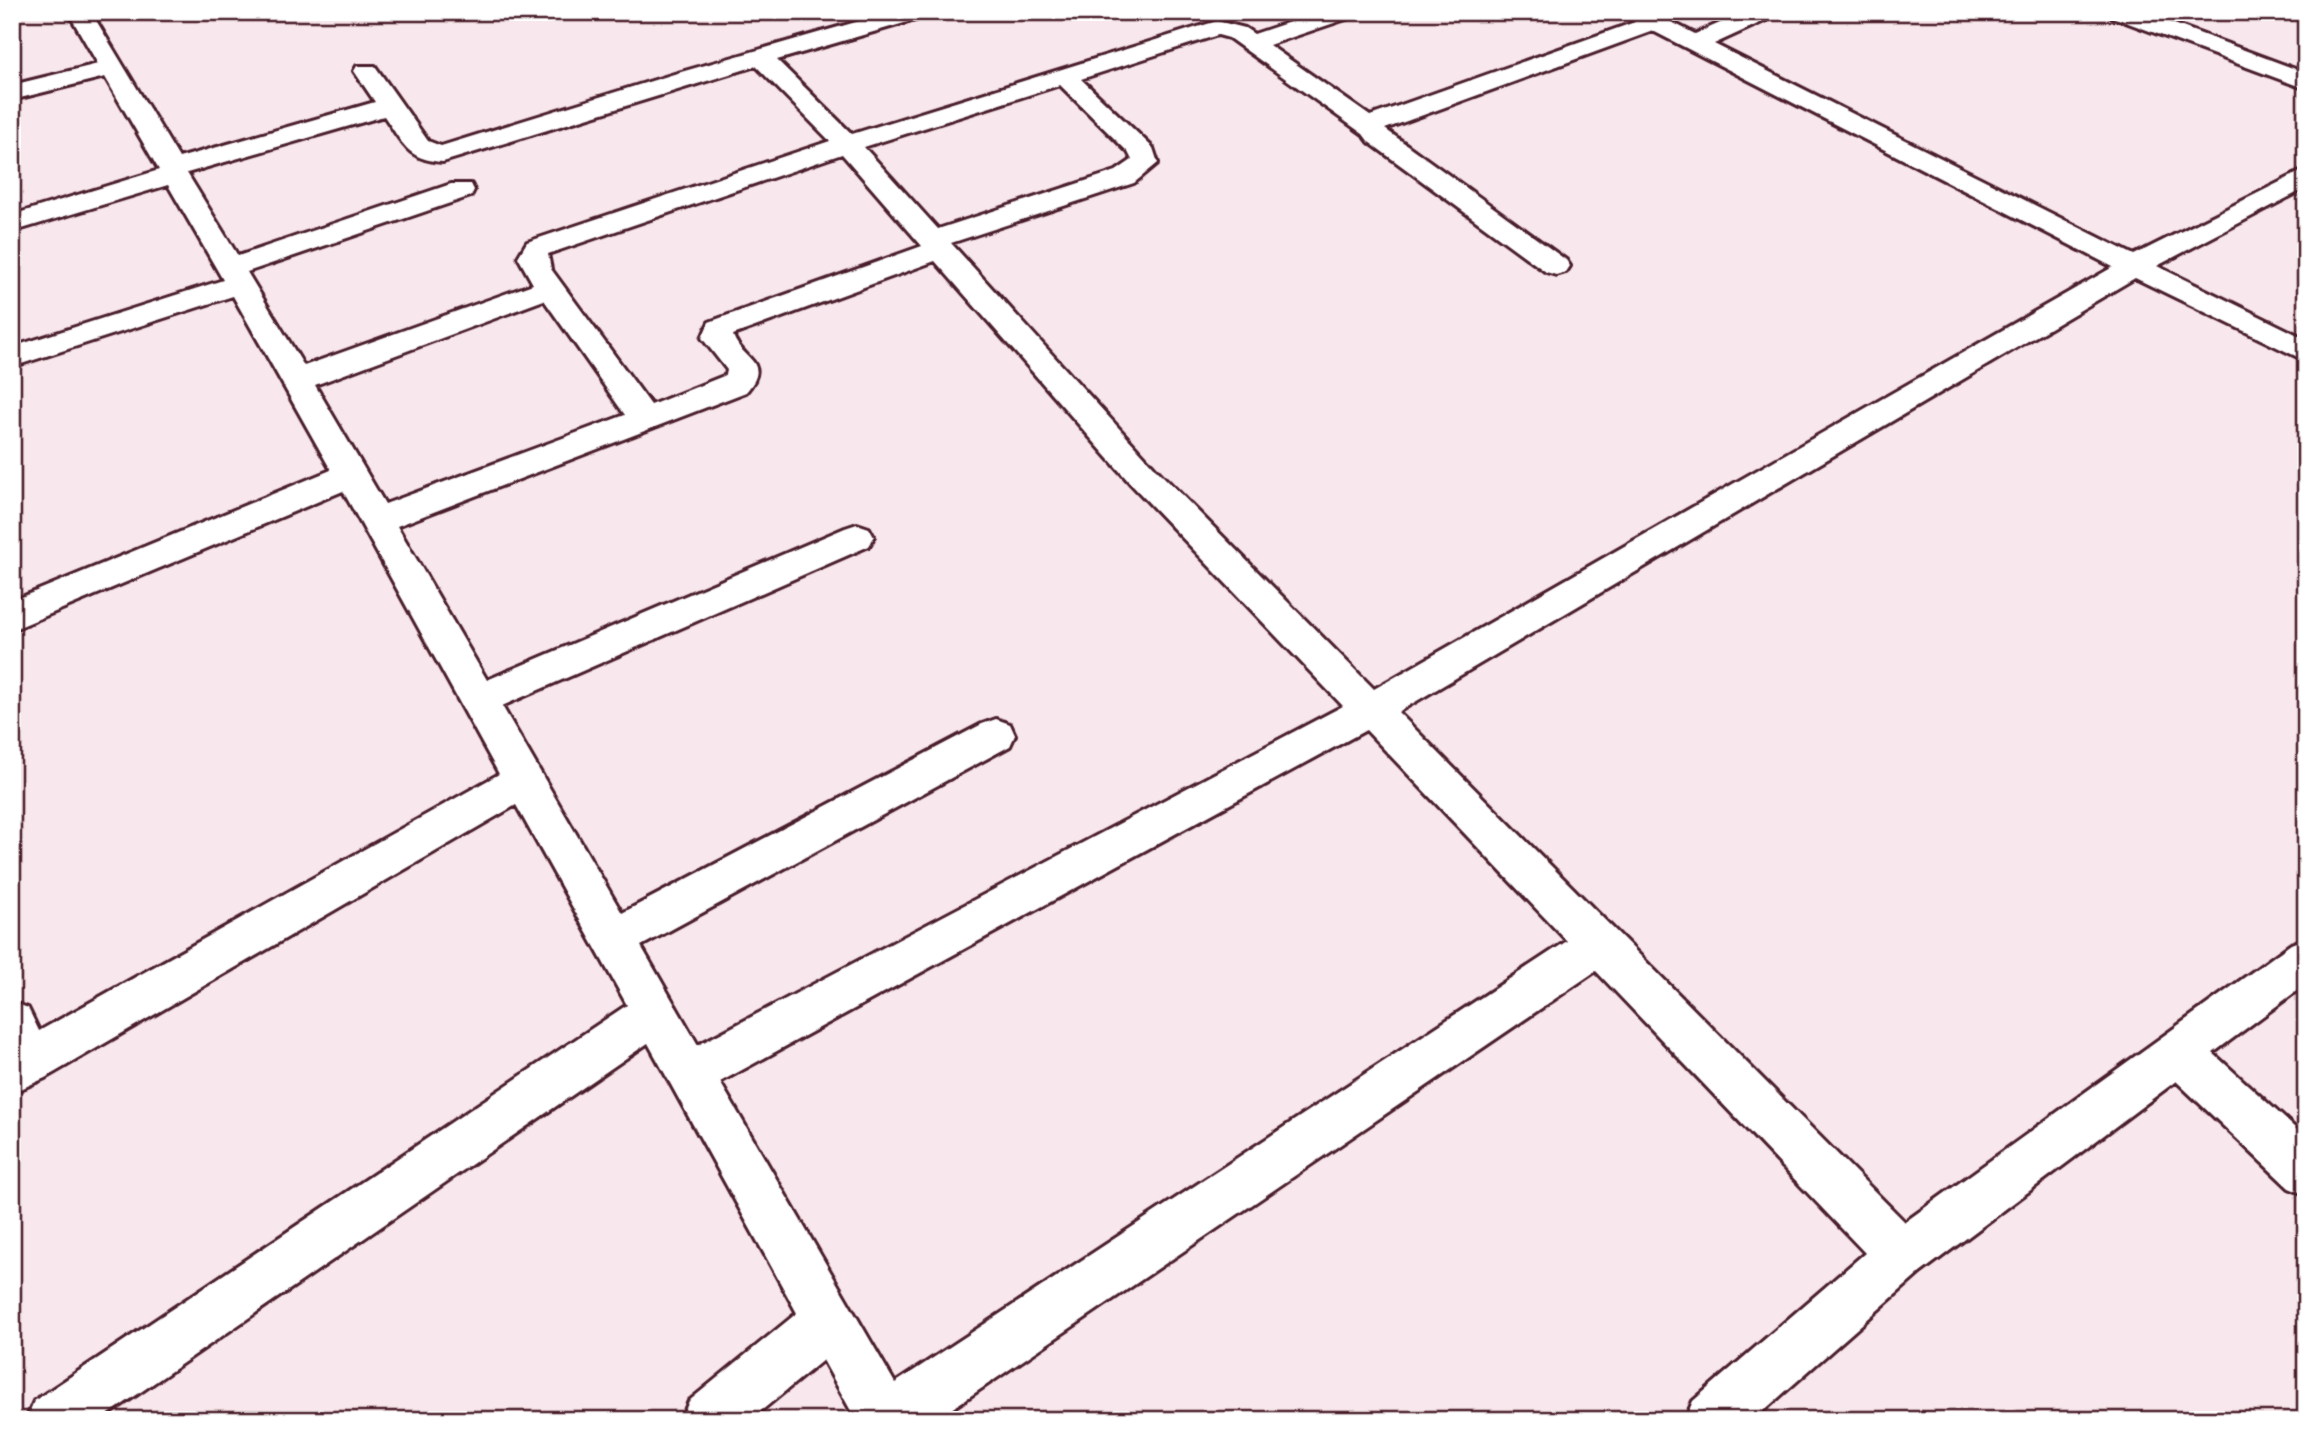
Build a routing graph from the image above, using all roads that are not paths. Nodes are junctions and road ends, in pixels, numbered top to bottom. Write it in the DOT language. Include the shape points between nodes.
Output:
graph roads {
  1 [pos="79,12"];
  2 [pos="917,12"];
  3 [pos="1194,12"];
  4 [pos="1344,12"];
  5 [pos="1765,12"];
  6 [pos="2120,12"];
  7 [pos="1644,18"];
  8 [pos="1217,28"];
  9 [pos="1250,43"];
  10 [pos="1693,44"];
  11 [pos="761,57"];
  12 [pos="112,68"];
  13 [pos="366,71"];
  14 [pos="1064,76"];
  15 [pos="2306,82"];
  16 [pos="12,93"];
  17 [pos="390,106"];
  18 [pos="1372,129"];
  19 [pos="847,145"];
  20 [pos="173,171"];
  21 [pos="2305,178"];
  22 [pos="461,190"];
  23 [pos="12,224"];
  24 [pos="937,244"];
  25 [pos="1556,266"];
  26 [pos="2134,267"];
  27 [pos="236,276"];
  28 [pos="550,288"];
  29 [pos="2306,351"];
  30 [pos="12,357"];
  31 [pos="297,380"];
  32 [pos="645,419"];
  33 [pos="351,475"];
  34 [pos="377,520"];
  35 [pos="857,537"];
  36 [pos="12,616"];
  37 [pos="478,700"];
  38 [pos="1370,710"];
  39 [pos="996,735"];
  40 [pos="524,780"];
  41 [pos="614,940"];
  42 [pos="1600,943"];
  43 [pos="2306,958"];
  44 [pos="655,1012"];
  45 [pos="18,1052"];
  46 [pos="2179,1052"];
  47 [pos="690,1074"];
  48 [pos="2306,1171"];
  49 [pos="1902,1255"];
  50 [pos="830,1321"];
  51 [pos="53,1420"];
  52 [pos="708,1420"];
  53 [pos="887,1420"];
  54 [pos="1712,1420"];
  1 -- 12 [label="street"];
  2 -- 11 [label="street"];
  3 -- 8 [label="street"];
  4 -- 9 [label="street"];
  5 -- 10 [label="street"];
  6 -- 15 [label="street"];
  7 -- 10 [label="street"];
  7 -- 18 [label="street" via="1389,117"];
  8 -- 9 [label="street"];
  8 -- 14 [label="street"];
  9 -- 18 [label="street"];
  10 -- 26 [label="street"];
  11 -- 17 [label="street" via="443,154 427,153 419,147"];
  11 -- 19 [label="street"];
  12 -- 16 [label="street"];
  12 -- 20 [label="street"];
  13 -- 17 [label="street"];
  14 -- 19 [label="street"];
  14 -- 24 [label="street" via="1137,146 1145,163 1125,177"];
  17 -- 20 [label="street"];
  18 -- 25 [label="street"];
  19 -- 24 [label="street"];
  19 -- 28 [label="street" via="549,241 532,257"];
  20 -- 23 [label="street"];
  20 -- 27 [label="street"];
  21 -- 26 [label="street"];
  22 -- 27 [label="street"];
  24 -- 32 [label="street" via="720,329 717,338 742,369 736,385"];
  24 -- 38 [label="street" via="1143,476"];
  26 -- 29 [label="street"];
  26 -- 38 [label="street"];
  27 -- 30 [label="street"];
  27 -- 31 [label="street"];
  28 -- 31 [label="street"];
  28 -- 32 [label="street"];
  31 -- 33 [label="street"];
  32 -- 34 [label="street"];
  33 -- 34 [label="street"];
  33 -- 36 [label="street"];
  34 -- 37 [label="street"];
  35 -- 37 [label="street"];
  37 -- 40 [label="street"];
  38 -- 42 [label="street"];
  38 -- 47 [label="street"];
  39 -- 41 [label="street"];
  40 -- 41 [label="street"];
  40 -- 45 [label="street"];
  41 -- 44 [label="street"];
  42 -- 49 [label="street"];
  42 -- 53 [label="street"];
  43 -- 46 [label="street"];
  44 -- 47 [label="street"];
  44 -- 51 [label="street"];
  46 -- 48 [label="street"];
  46 -- 49 [label="street"];
  47 -- 50 [label="street"];
  49 -- 54 [label="street"];
  50 -- 52 [label="street"];
  50 -- 53 [label="street"];
}
